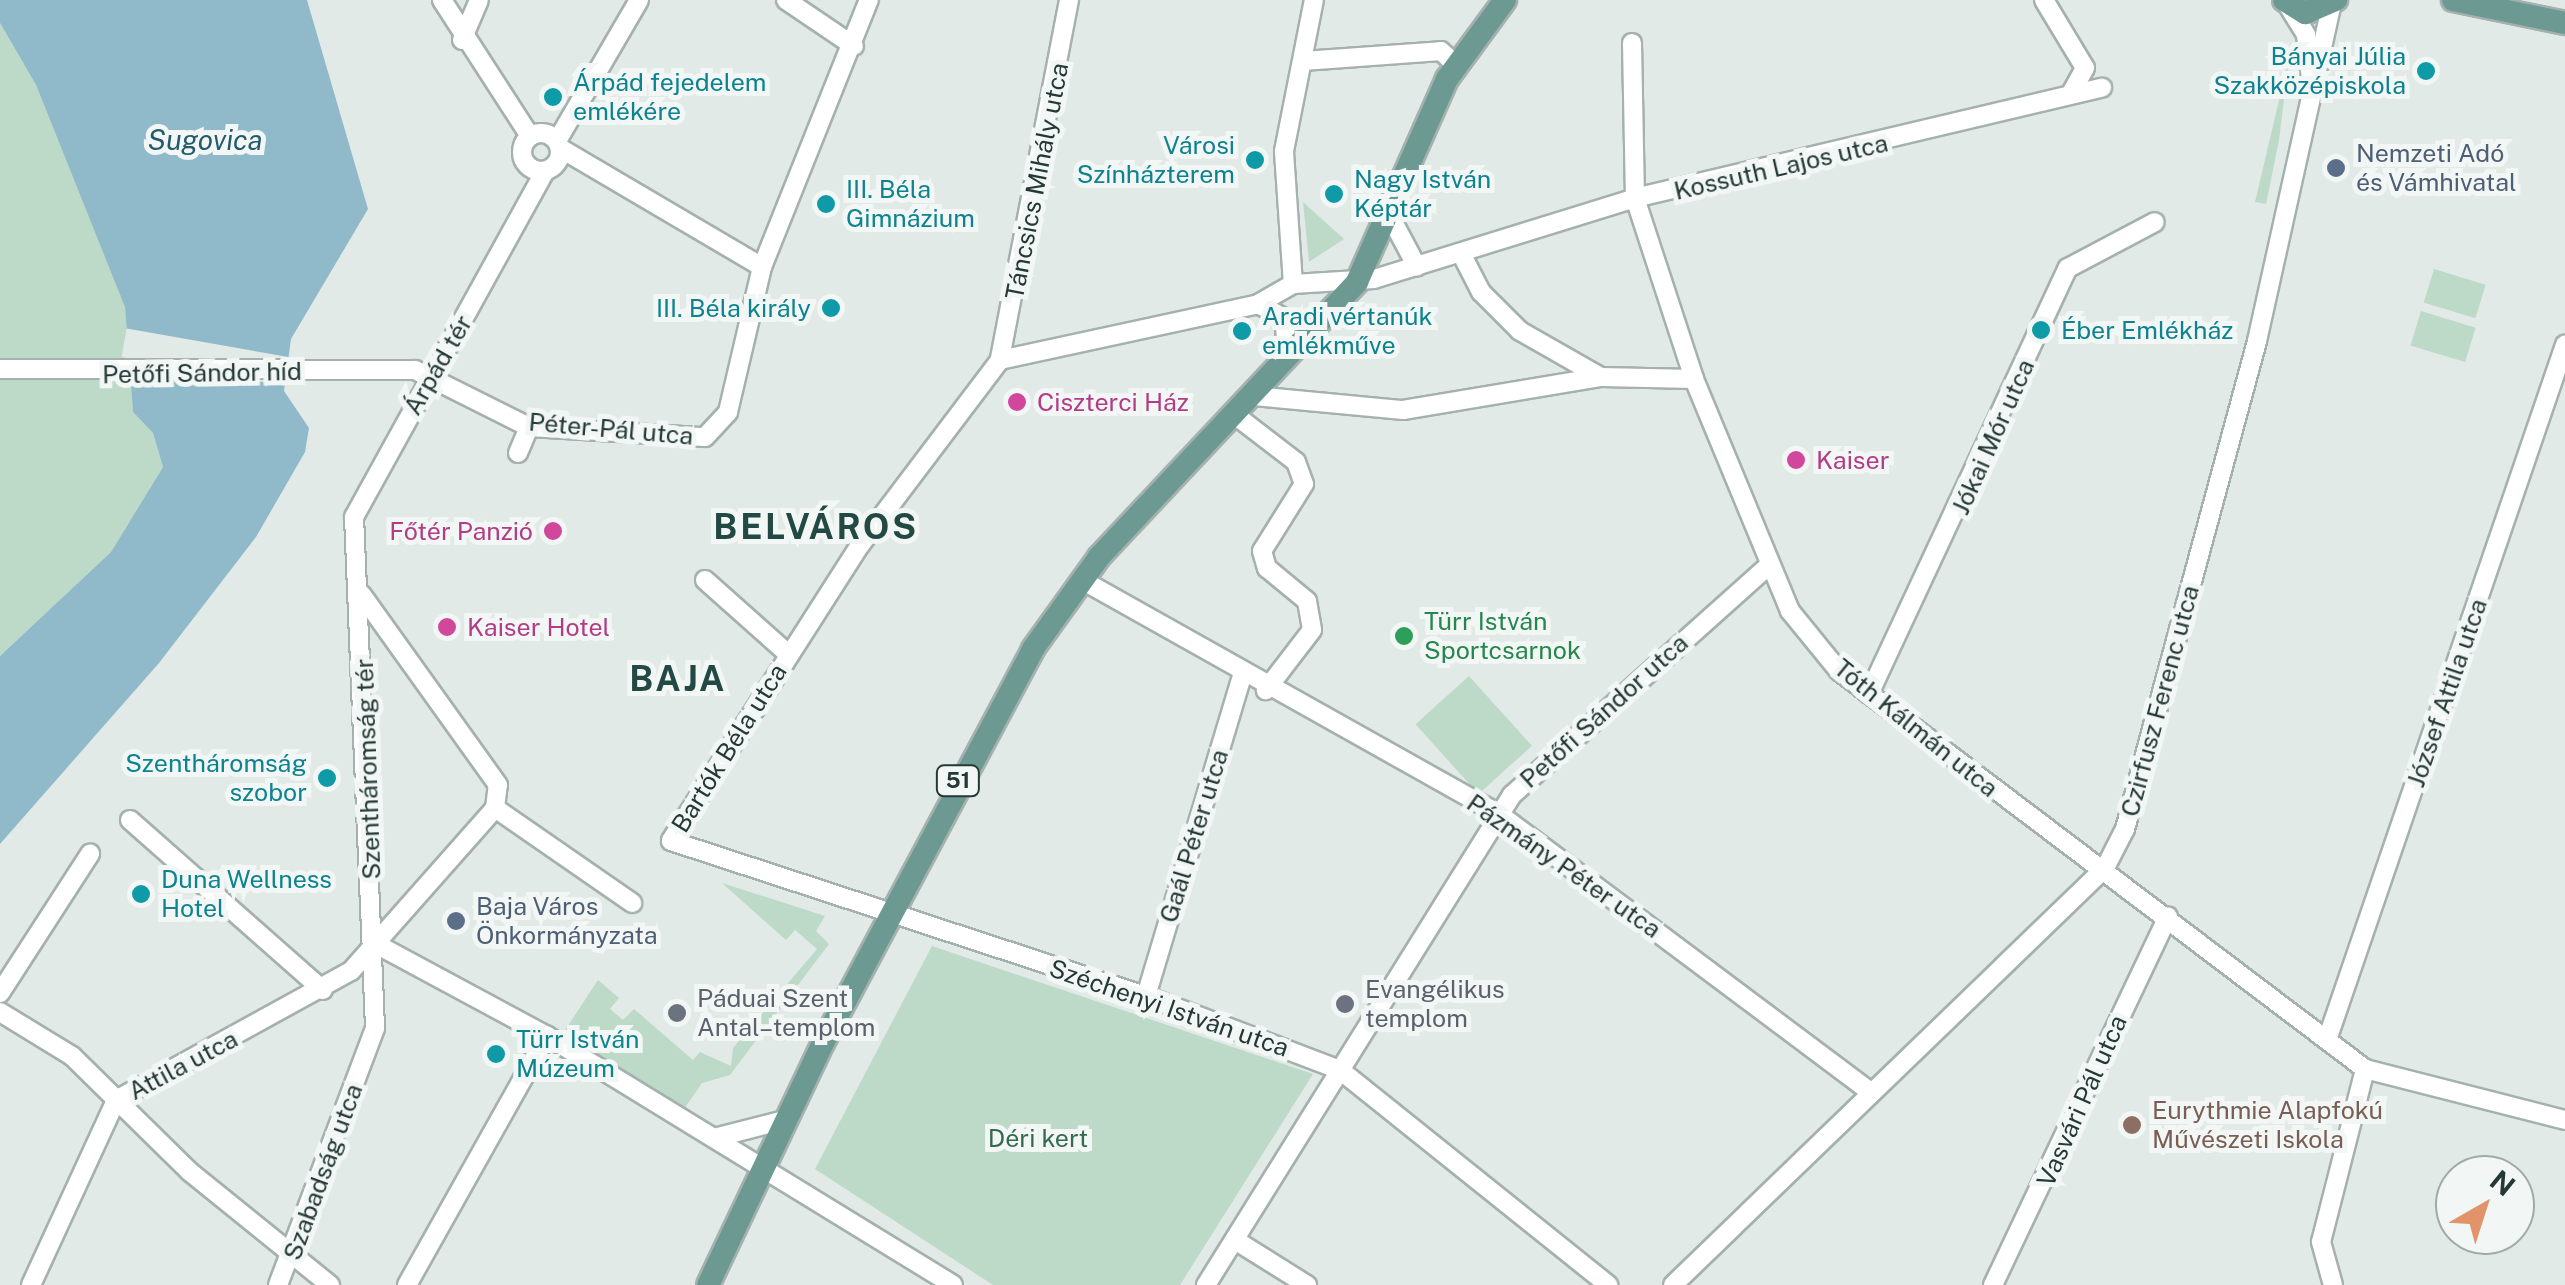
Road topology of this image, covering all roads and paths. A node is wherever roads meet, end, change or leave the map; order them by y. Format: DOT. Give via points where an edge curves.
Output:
graph roads {
  1 [pos="442,0"];
  2 [pos="479,0"];
  3 [pos="639,0"];
  4 [pos="786,0"];
  5 [pos="869,0"];
  6 [pos="1068,0"];
  7 [pos="1314,0"];
  8 [pos="1504,0"];
  9 [pos="2044,0"];
  10 [pos="2453,0"];
  11 [pos="2285,2"];
  12 [pos="2333,3"];
  13 [pos="2565,23"];
  14 [pos="462,40"];
  15 [pos="1632,43"];
  16 [pos="854,46"];
  17 [pos="1303,62"];
  18 [pos="1456,65"];
  19 [pos="2102,88"];
  20 [pos="2072,91"];
  21 [pos="2311,110"];
  22 [pos="559,144"];
  23 [pos="531,155"];
  24 [pos="1635,198"];
  25 [pos="1391,218"];
  26 [pos="2155,222"];
  27 [pos="1462,255"];
  28 [pos="1417,267"];
  29 [pos="762,268"];
  30 [pos="1357,282"];
  31 [pos="1294,284"];
  32 [pos="1258,304"];
  33 [pos="2565,345"];
  34 [pos="1288,358"];
  35 [pos="1000,360"];
  36 [pos="0,369"];
  37 [pos="433,375"];
  38 [pos="1601,377"];
  39 [pos="1694,379"];
  40 [pos="1254,396"];
  41 [pos="1235,415"];
  42 [pos="529,427"];
  43 [pos="518,453"];
  44 [pos="354,538"];
  45 [pos="1770,564"];
  46 [pos="705,580"];
  47 [pos="1082,580"];
  48 [pos="362,595"];
  49 [pos="788,654"];
  50 [pos="1242,677"];
  51 [pos="1266,690"];
  52 [pos="1869,694"];
  53 [pos="495,808"];
  54 [pos="1499,814"];
  55 [pos="130,820"];
  56 [pos="670,842"];
  57 [pos="90,854"];
  58 [pos="2105,868"];
  59 [pos="632,904"];
  60 [pos="888,916"];
  61 [pos="2168,916"];
  62 [pos="376,944"];
  63 [pos="323,990"];
  64 [pos="0,993"];
  65 [pos="1146,996"];
  66 [pos="0,1012"];
  67 [pos="547,1036"];
  68 [pos="2326,1040"];
  69 [pos="365,1058"];
  70 [pos="2365,1069"];
  71 [pos="1340,1070"];
  72 [pos="1871,1092"];
  73 [pos="116,1100"];
  74 [pos="784,1120"];
  75 [pos="2565,1120"];
  76 [pos="714,1138"];
  77 [pos="762,1166"];
  78 [pos="1235,1240"];
  79 [pos="295,1258"];
  80 [pos="32,1285"];
  81 [pos="278,1285"];
  82 [pos="330,1285"];
  83 [pos="407,1285"];
  84 [pos="708,1285"];
  85 [pos="954,1285"];
  86 [pos="1206,1285"];
  87 [pos="1307,1285"];
  88 [pos="1608,1285"];
  89 [pos="1673,1285"];
  90 [pos="1994,1285"];
  91 [pos="2333,1285"];
  1 -- 14 [label="street"];
  2 -- 14 [label="street"];
  3 -- 22 [label="street, Árpád tér"];
  4 -- 16 [label="street"];
  5 -- 16 [label="street"];
  6 -- 35 [label="street, Táncsics Mihály utca"];
  7 -- 17 [label="street"];
  8 -- 18 [label="main road, 51"];
  9 -- 20 [label="street" via="2085,68"];
  10 -- 13 [label="main road"];
  11 -- 12 [label="main road" via="2305,13"];
  11 -- 21 [label="street" via="2306,35"];
  12 -- 21 [label="street"];
  14 -- 23 [label="street" via="494,80"];
  15 -- 24 [label="street, Tóth Kálmán utca"];
  16 -- 29 [label="street"];
  17 -- 18 [label="street" via="1440,51"];
  17 -- 31 [label="street" via="1284,151"];
  18 -- 25 [label="main road, 51"];
  19 -- 20 [label="street, Kossuth Lajos utca"];
  20 -- 24 [label="street, Kossuth Lajos utca" via="1735,181"];
  21 -- 58 [label="street, Czirfusz Ferenc utca" via="2126,828"];
  22 -- 23 [label="street"];
  22 -- 23 [label="street, Árpád tér"];
  22 -- 29 [label="street"];
  23 -- 37 [label="street, Árpád tér" via="526,191"];
  24 -- 27 [label="street, Kossuth Lajos utca"];
  24 -- 39 [label="street, Tóth Kálmán utca"];
  25 -- 28 [label="street"];
  25 -- 30 [label="main road, 51"];
  26 -- 52 [label="street, Jókai Mór utca" via="2068,268"];
  27 -- 28 [label="street, Kossuth Lajos utca"];
  27 -- 38 [label="street" via="1480,292 1520,331"];
  28 -- 30 [label="street, Kossuth Lajos utca"];
  29 -- 42 [label="street, Péter-Pál utca" via="728,412 706,437"];
  30 -- 31 [label="street, Kossuth Lajos utca"];
  30 -- 34 [label="main road, 51"];
  31 -- 32 [label="street"];
  32 -- 34 [label="street" via="1284,318"];
  32 -- 35 [label="street"];
  33 -- 68 [label="street, József Attila utca"];
  34 -- 40 [label="main road, 51"];
  35 -- 49 [label="street, Bartók Béla utca"];
  36 -- 37 [label="street, Petőfi Sándor híd" via="62,375"];
  37 -- 42 [label="street, Péter-Pál utca"];
  37 -- 44 [label="street, Árpád tér" via="366,490"];
  38 -- 39 [label="street"];
  38 -- 40 [label="street" via="1403,410"];
  39 -- 45 [label="street, Tóth Kálmán utca"];
  40 -- 41 [label="main road, 51"];
  41 -- 47 [label="main road, 51"];
  41 -- 51 [label="street" via="1296,462 1304,484 1262,551 1268,568 1307,601 1312,630"];
  42 -- 43 [label="street"];
  44 -- 48 [label="street, Szentháromság tér"];
  45 -- 52 [label="street, Tóth Kálmán utca" via="1790,611"];
  45 -- 54 [label="street, Petőfi Sándor utca" via="1534,769"];
  46 -- 49 [label="street"];
  47 -- 50 [label="street, Pázmány Péter utca"];
  47 -- 60 [label="main road, 51" via="973,752"];
  48 -- 53 [label="street, Szentháromság tér" via="498,784"];
  48 -- 62 [label="street, Szentháromság tér"];
  49 -- 56 [label="street, Bartók Béla utca"];
  50 -- 51 [label="street, Pázmány Péter utca"];
  50 -- 65 [label="street, Gaál Péter utca"];
  51 -- 54 [label="street, Pázmány Péter utca"];
  52 -- 58 [label="street, Tóth Kálmán utca"];
  53 -- 59 [label="street"];
  53 -- 62 [label="street, Szentháromság tér"];
  54 -- 71 [label="street, Petőfi Sándor utca"];
  54 -- 72 [label="street, Pázmány Péter utca"];
  55 -- 63 [label="street"];
  56 -- 60 [label="street, Széchenyi István utca"];
  57 -- 64 [label="street"];
  58 -- 61 [label="street, Tóth Kálmán utca"];
  58 -- 72 [label="street, Czirfusz Ferenc utca"];
  60 -- 65 [label="street, Széchenyi István utca"];
  60 -- 74 [label="main road, 51"];
  61 -- 68 [label="street, Tóth Kálmán utca"];
  61 -- 90 [label="street, Vasvári Pál utca"];
  62 -- 63 [label="street, Szentháromság tér"];
  62 -- 67 [label="street"];
  62 -- 69 [label="street, Szentháromság tér" via="375,1028"];
  63 -- 73 [label="street, Attila utca"];
  65 -- 71 [label="street, Széchenyi István utca"];
  66 -- 73 [label="street" via="72,1056"];
  67 -- 76 [label="street"];
  67 -- 83 [label="street"];
  68 -- 70 [label="street, Tóth Kálmán utca"];
  69 -- 79 [label="street, Szabadság utca"];
  70 -- 75 [label="street, Tóth Kálmán utca"];
  70 -- 91 [label="street" via="2320,1242"];
  71 -- 78 [label="street, Petőfi Sándor utca"];
  71 -- 88 [label="street, Széchenyi István utca"];
  72 -- 89 [label="street, Czirfusz Ferenc utca"];
  73 -- 79 [label="street"];
  73 -- 80 [label="street, Attila utca"];
  74 -- 76 [label="street"];
  74 -- 77 [label="main road, 51"];
  76 -- 77 [label="street"];
  77 -- 84 [label="main road, 51"];
  77 -- 85 [label="street"];
  78 -- 86 [label="street, Petőfi Sándor utca"];
  78 -- 87 [label="street"];
  79 -- 81 [label="street, Szabadság utca"];
  79 -- 82 [label="street"];
}
